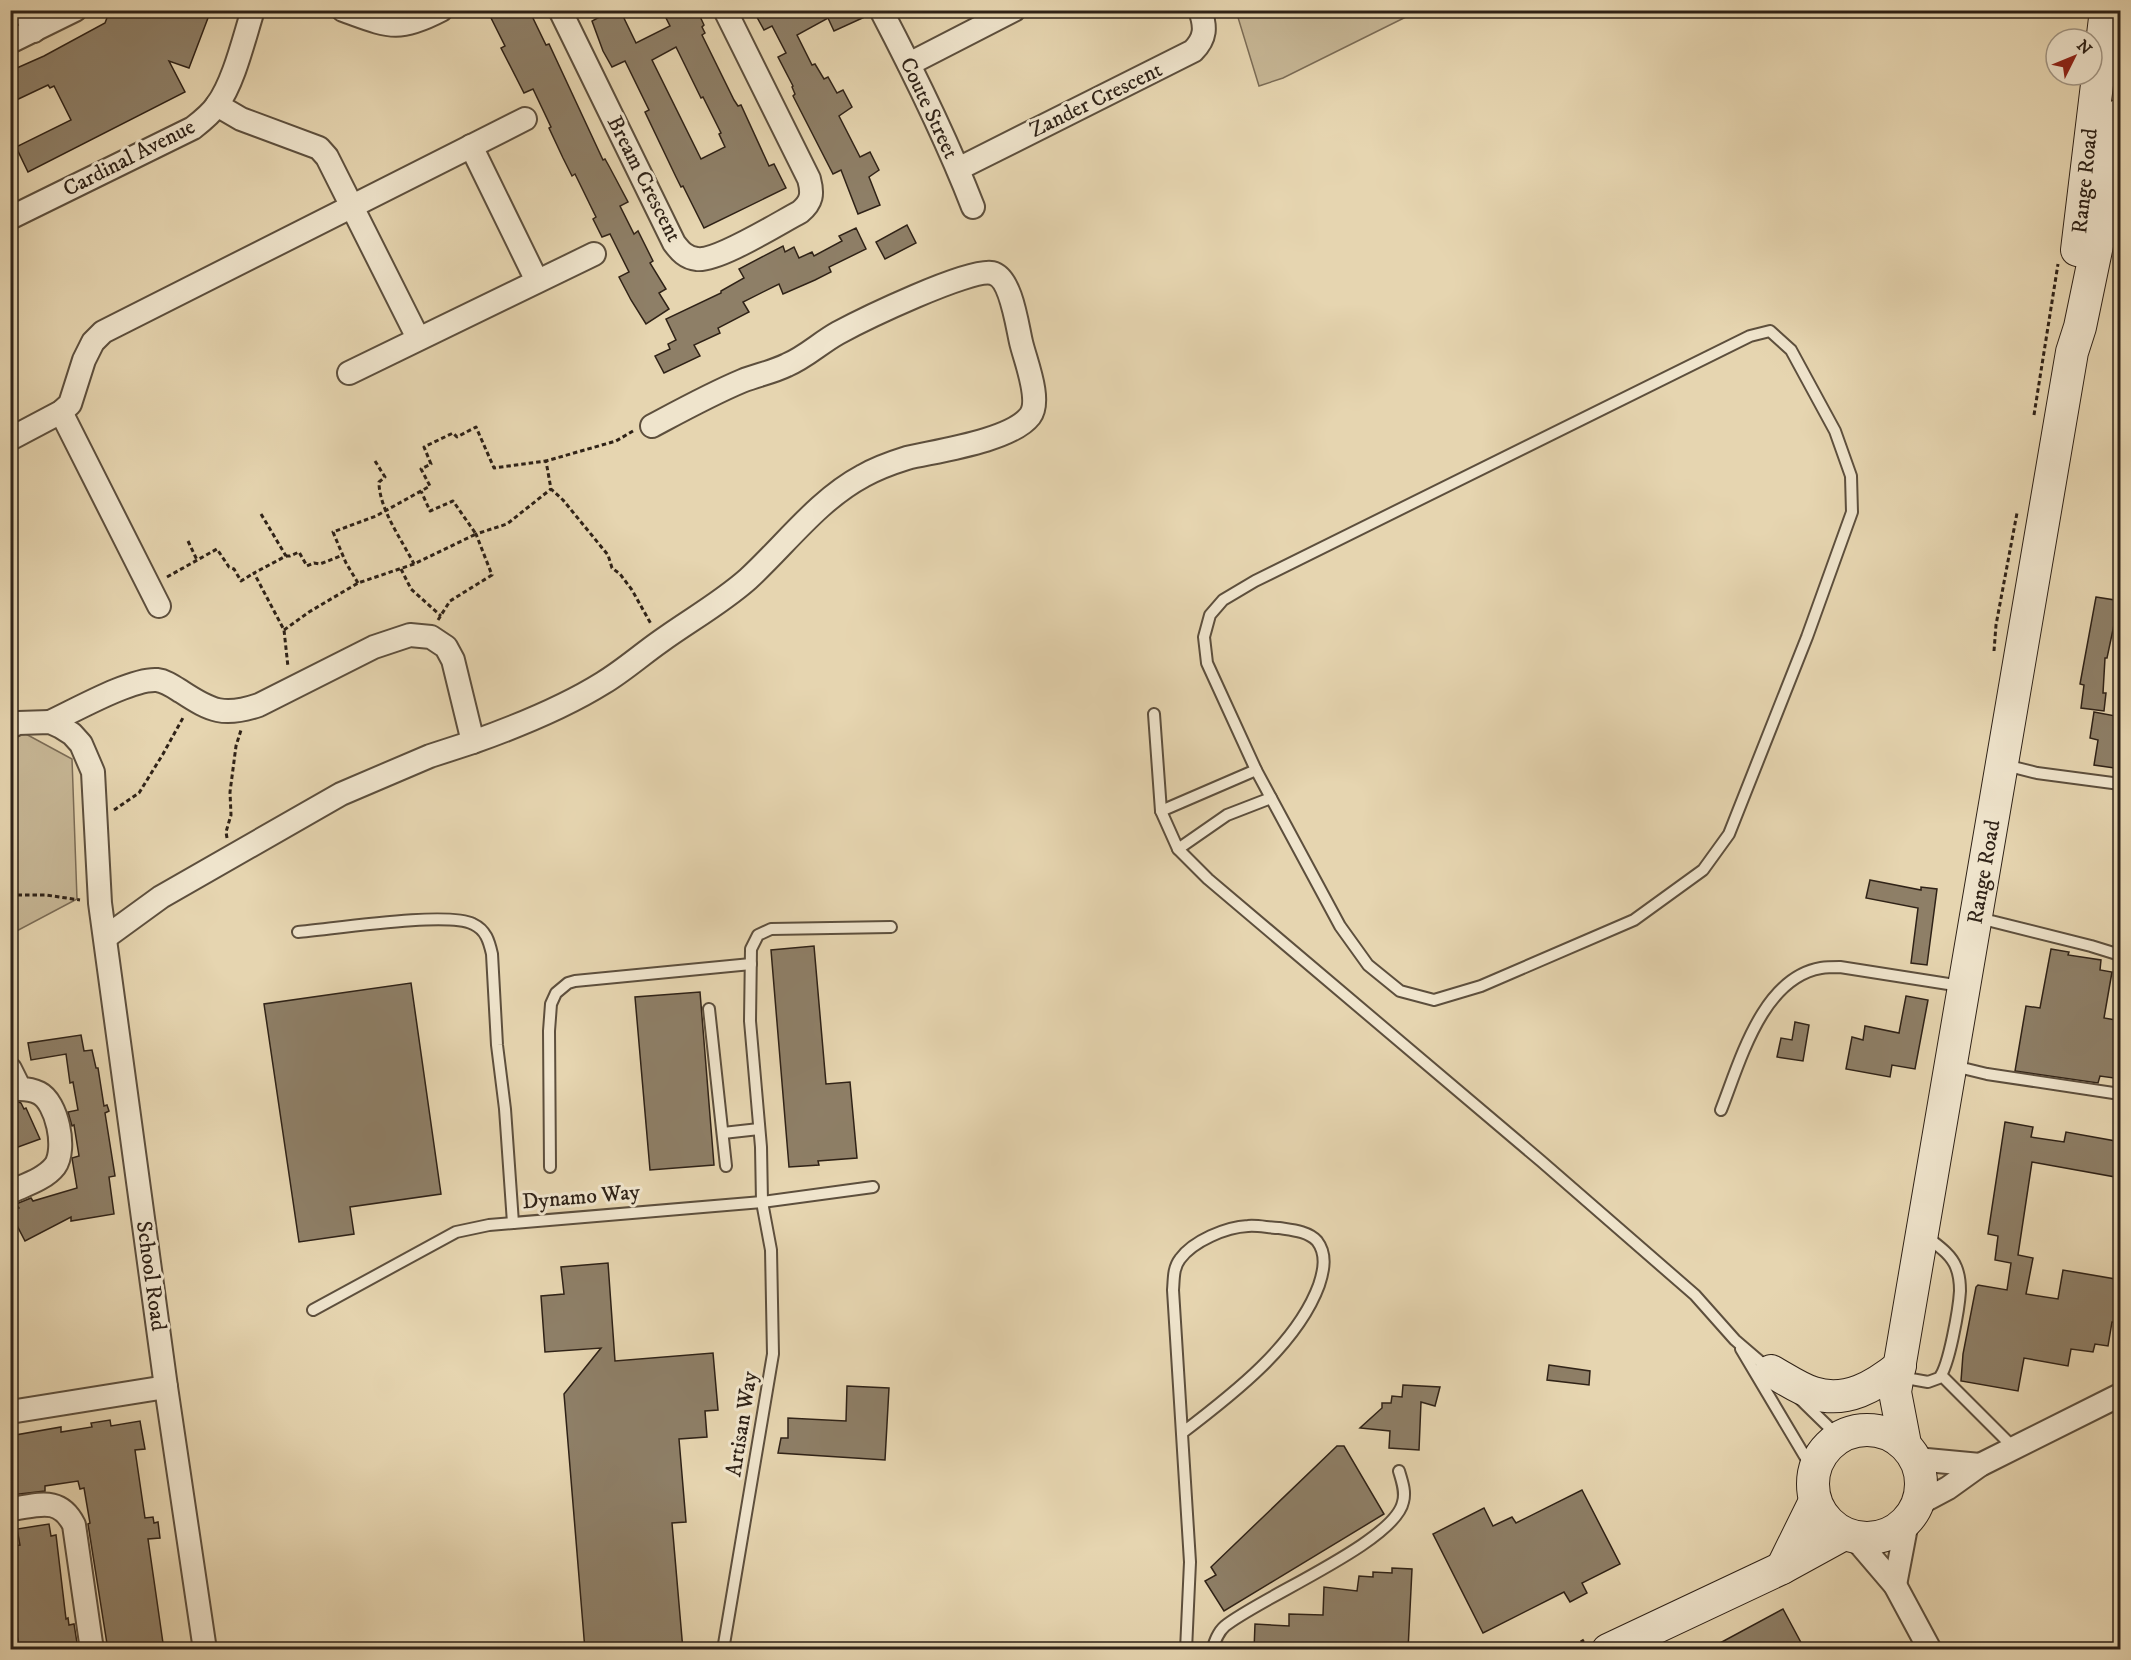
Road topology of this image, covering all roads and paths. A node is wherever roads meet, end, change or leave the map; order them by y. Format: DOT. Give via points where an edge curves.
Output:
graph roads {
  1 [pos="75,10"];
  2 [pos="253,10"];
  3 [pos="343,10"];
  4 [pos="441,10"];
  5 [pos="560,10"];
  6 [pos="725,10"];
  7 [pos="881,10"];
  8 [pos="1014,10"];
  9 [pos="1200,10"];
  10 [pos="2106,10"];
  11 [pos="29,21"];
  12 [pos="10,42"];
  13 [pos="909,64"];
  14 [pos="217,105"];
  15 [pos="2121,115"];
  16 [pos="525,119"];
  17 [pos="471,146"];
  18 [pos="2118,156"];
  19 [pos="958,168"];
  20 [pos="352,207"];
  21 [pos="974,207"];
  22 [pos="10,218"];
  23 [pos="2121,219"];
  24 [pos="594,254"];
  25 [pos="2094,255"];
  26 [pos="537,281"];
  27 [pos="418,338"];
  28 [pos="2072,352"];
  29 [pos="349,373"];
  30 [pos="62,412"];
  31 [pos="652,426"];
  32 [pos="10,439"];
  33 [pos="375,461"];
  34 [pos="546,461"];
  35 [pos="551,489"];
  36 [pos="421,491"];
  37 [pos="387,511"];
  38 [pos="261,514"];
  39 [pos="476,534"];
  40 [pos="188,541"];
  41 [pos="343,555"];
  42 [pos="286,556"];
  43 [pos="197,560"];
  44 [pos="414,564"];
  45 [pos="401,568"];
  46 [pos="254,573"];
  47 [pos="162,580"];
  48 [pos="358,583"];
  49 [pos="159,606"];
  50 [pos="441,616"];
  51 [pos="284,630"];
  52 [pos="431,637"];
  53 [pos="661,641"];
  54 [pos="291,688"];
  55 [pos="192,698"];
  56 [pos="245,710"];
  57 [pos="1154,714"];
  58 [pos="13,719"];
  59 [pos="50,722"];
  60 [pos="473,742"];
  61 [pos="2002,765"];
  62 [pos="1256,770"];
  63 [pos="2121,784"];
  64 [pos="1271,798"];
  65 [pos="1161,810"];
  66 [pos="96,813"];
  67 [pos="1178,849"];
  68 [pos="234,855"];
  69 [pos="10,895"];
  70 [pos="100,903"];
  71 [pos="1976,917"];
  72 [pos="891,927"];
  73 [pos="298,932"];
  74 [pos="106,936"];
  75 [pos="2121,955"];
  76 [pos="751,964"];
  77 [pos="1964,987"];
  78 [pos="709,1010"];
  79 [pos="1951,1066"];
  80 [pos="14,1084"];
  81 [pos="2121,1094"];
  82 [pos="1721,1110"];
  83 [pos="759,1129"];
  84 [pos="723,1133"];
  85 [pos="726,1166"];
  86 [pos="550,1167"];
  87 [pos="873,1187"];
  88 [pos="10,1192"];
  89 [pos="762,1202"];
  90 [pos="513,1223"];
  91 [pos="1922,1232"];
  92 [pos="313,1310"];
  93 [pos="1735,1340"];
  94 [pos="1771,1371"];
  95 [pos="1942,1376"];
  96 [pos="1898,1378"];
  97 [pos="166,1387"];
  98 [pos="2121,1395"];
  99 [pos="10,1412"];
  100 [pos="1182,1432"];
  101 [pos="1852,1433"];
  102 [pos="2014,1448"];
  103 [pos="1910,1452"];
  104 [pos="1980,1465"];
  105 [pos="1814,1470"];
  106 [pos="1400,1471"];
  107 [pos="1815,1501"];
  108 [pos="10,1509"];
  109 [pos="1912,1513"];
  110 [pos="1849,1535"];
  111 [pos="1782,1568"];
  112 [pos="1895,1585"];
  113 [pos="92,1650"];
  114 [pos="205,1650"];
  115 [pos="723,1650"];
  116 [pos="1186,1650"];
  117 [pos="1212,1650"];
  118 [pos="1608,1650"];
  119 [pos="1930,1650"];
  1 -- 11 [label="street"];
  2 -- 14 [label="street, Cardinal Avenue" via="227,89"];
  3 -- 4 [label="street" via="394,26 408,25"];
  5 -- 6 [label="street, Bream Crescent" via="674,243 682,253 699,260 725,252 800,212 812,194 809,179"];
  7 -- 13 [label="street, Coute Street"];
  8 -- 13 [label="street"];
  9 -- 19 [label="street, Zander Crescent" via="1205,34 1193,51"];
  10 -- 28 [label="main road, Range Road" via="2069,325"];
  11 -- 12 [label="street"];
  13 -- 19 [label="street, Coute Street"];
  14 -- 20 [label="street" via="241,119 319,148 327,156"];
  14 -- 22 [label="street, Cardinal Avenue" via="193,128"];
  15 -- 18 [label="main road, Range Road"];
  16 -- 17 [label="street"];
  17 -- 20 [label="street"];
  17 -- 26 [label="street"];
  18 -- 25 [label="main road, Range Road"];
  19 -- 21 [label="street, Coute Street"];
  20 -- 27 [label="street"];
  20 -- 30 [label="street" via="103,332 93,342 70,404"];
  23 -- 25 [label="street"];
  24 -- 26 [label="street"];
  25 -- 28 [label="main road, Range Road"];
  26 -- 27 [label="street"];
  27 -- 29 [label="street"];
  28 -- 61 [label="main road, Range Road"];
  30 -- 32 [label="street"];
  30 -- 49 [label="street"];
  31 -- 34 [label="path"];
  31 -- 53 [label="street" via="703,398 789,364 836,334 906,301 982,273 999,276 1008,290 1034,397 1032,412 1013,428 970,445 884,465 860,477 833,497 726,597"];
  33 -- 37 [label="path" via="385,477 378,482"];
  34 -- 35 [label="path"];
  34 -- 36 [label="path" via="494,468 476,427 424,447 431,464 421,469 430,486"];
  35 -- 39 [label="path" via="507,524"];
  35 -- 53 [label="path" via="608,555 612,568 632,590"];
  36 -- 37 [label="path"];
  36 -- 39 [label="path" via="430,511 453,501"];
  37 -- 41 [label="path" via="333,532"];
  37 -- 44 [label="path"];
  38 -- 42 [label="path"];
  39 -- 44 [label="path"];
  39 -- 50 [label="path" via="492,575 450,601"];
  40 -- 43 [label="path"];
  41 -- 42 [label="path" via="307,566 299,552"];
  41 -- 48 [label="path"];
  42 -- 46 [label="path"];
  43 -- 46 [label="path" via="217,549 241,581"];
  43 -- 47 [label="path"];
  44 -- 45 [label="path"];
  45 -- 48 [label="path"];
  45 -- 50 [label="path" via="411,589"];
  46 -- 51 [label="path"];
  48 -- 51 [label="path"];
  50 -- 52 [label="path"];
  51 -- 54 [label="path"];
  52 -- 54 [label="street" via="410,636 374,646"];
  52 -- 60 [label="street" via="446,647 453,660"];
  53 -- 60 [label="street" via="604,683 561,706"];
  54 -- 56 [label="street"];
  55 -- 56 [label="street" via="220,712"];
  55 -- 59 [label="street" via="165,682 146,681"];
  55 -- 66 [label="path" via="139,793 115,810"];
  56 -- 68 [label="path" via="236,746 231,815 226,832"];
  57 -- 65 [label="lane"];
  58 -- 59 [label="street"];
  59 -- 66 [label="street, School Road" via="72,734 88,757"];
  60 -- 68 [label="street" via="341,794"];
  61 -- 63 [label="lane"];
  61 -- 71 [label="main road, Range Road"];
  62 -- 64 [label="lane"];
  62 -- 64 [label="lane" via="1207,663 1204,637 1210,615 1223,600 1750,336 1770,331 1791,350 1835,431 1851,476 1852,512 1742,803 1729,834 1703,870 1634,920 1481,986 1434,1000 1400,991 1368,965 1340,926"];
  62 -- 65 [label="lane"];
  64 -- 67 [label="lane" via="1227,815"];
  65 -- 67 [label="lane"];
  66 -- 70 [label="street, School Road"];
  67 -- 93 [label="lane" via="1208,879 1695,1295"];
  68 -- 74 [label="street" via="161,897"];
  69 -- 70 [label="path" via="46,895"];
  70 -- 74 [label="street, School Road"];
  71 -- 75 [label="lane"];
  71 -- 77 [label="main road, Range Road"];
  72 -- 76 [label="lane, Artisan Way" via="771,929 758,935 753,943"];
  73 -- 90 [label="lane" via="427,919 474,924 489,940"];
  74 -- 97 [label="street, School Road"];
  76 -- 83 [label="lane, Artisan Way" via="750,1021"];
  76 -- 86 [label="lane" via="575,981 556,993 550,1004 549,1031"];
  77 -- 79 [label="main road, Range Road"];
  77 -- 82 [label="lane" via="1840,967 1802,974 1782,988 1758,1017"];
  78 -- 84 [label="lane"];
  79 -- 81 [label="lane"];
  79 -- 91 [label="main road, Range Road"];
  80 -- 88 [label="street" via="39,1093 53,1108 60,1152 48,1173"];
  83 -- 84 [label="lane"];
  83 -- 89 [label="lane, Artisan Way"];
  84 -- 85 [label="lane"];
  87 -- 89 [label="lane, Dynamo Way"];
  89 -- 90 [label="lane, Dynamo Way"];
  89 -- 115 [label="lane, Artisan Way" via="771,1250 773,1354"];
  90 -- 92 [label="lane, Dynamo Way" via="456,1232"];
  91 -- 95 [label="lane" via="1951,1258 1959,1276 1958,1300"];
  91 -- 96 [label="main road, Range Road"];
  93 -- 94 [label="lane"];
  93 -- 105 [label="lane"];
  94 -- 96 [label="main road" via="1813,1393 1836,1396"];
  94 -- 101 [label="lane"];
  95 -- 96 [label="lane" via="1928,1382"];
  95 -- 102 [label="lane"];
  96 -- 101 [label="main road, Range Road"];
  96 -- 103 [label="main road, Range Road"];
  97 -- 99 [label="street"];
  97 -- 114 [label="street, School Road"];
  98 -- 102 [label="street"];
  100 -- 100 [label="lane" via="1175,1267 1189,1250 1225,1230 1248,1226 1296,1230 1312,1237 1318,1242 1324,1260 1312,1303 1258,1370"];
  100 -- 116 [label="lane" via="1191,1562"];
  101 -- 103 [label="main road" via="1880,1431 1893,1436"];
  101 -- 105 [label="main road" via="1828,1446"];
  102 -- 104 [label="street"];
  103 -- 104 [label="street"];
  103 -- 109 [label="main road" via="1921,1483"];
  104 -- 109 [label="street"];
  105 -- 107 [label="main road"];
  106 -- 117 [label="lane" via="1403,1502 1394,1520 1320,1571 1223,1627"];
  107 -- 110 [label="main road" via="1829,1523"];
  107 -- 111 [label="main road"];
  108 -- 113 [label="street" via="51,1504 63,1509 74,1525"];
  109 -- 110 [label="main road" via="1895,1530 1882,1536"];
  109 -- 112 [label="street"];
  110 -- 111 [label="main road"];
  110 -- 112 [label="street"];
  111 -- 118 [label="main road"];
  112 -- 119 [label="street"];
}
